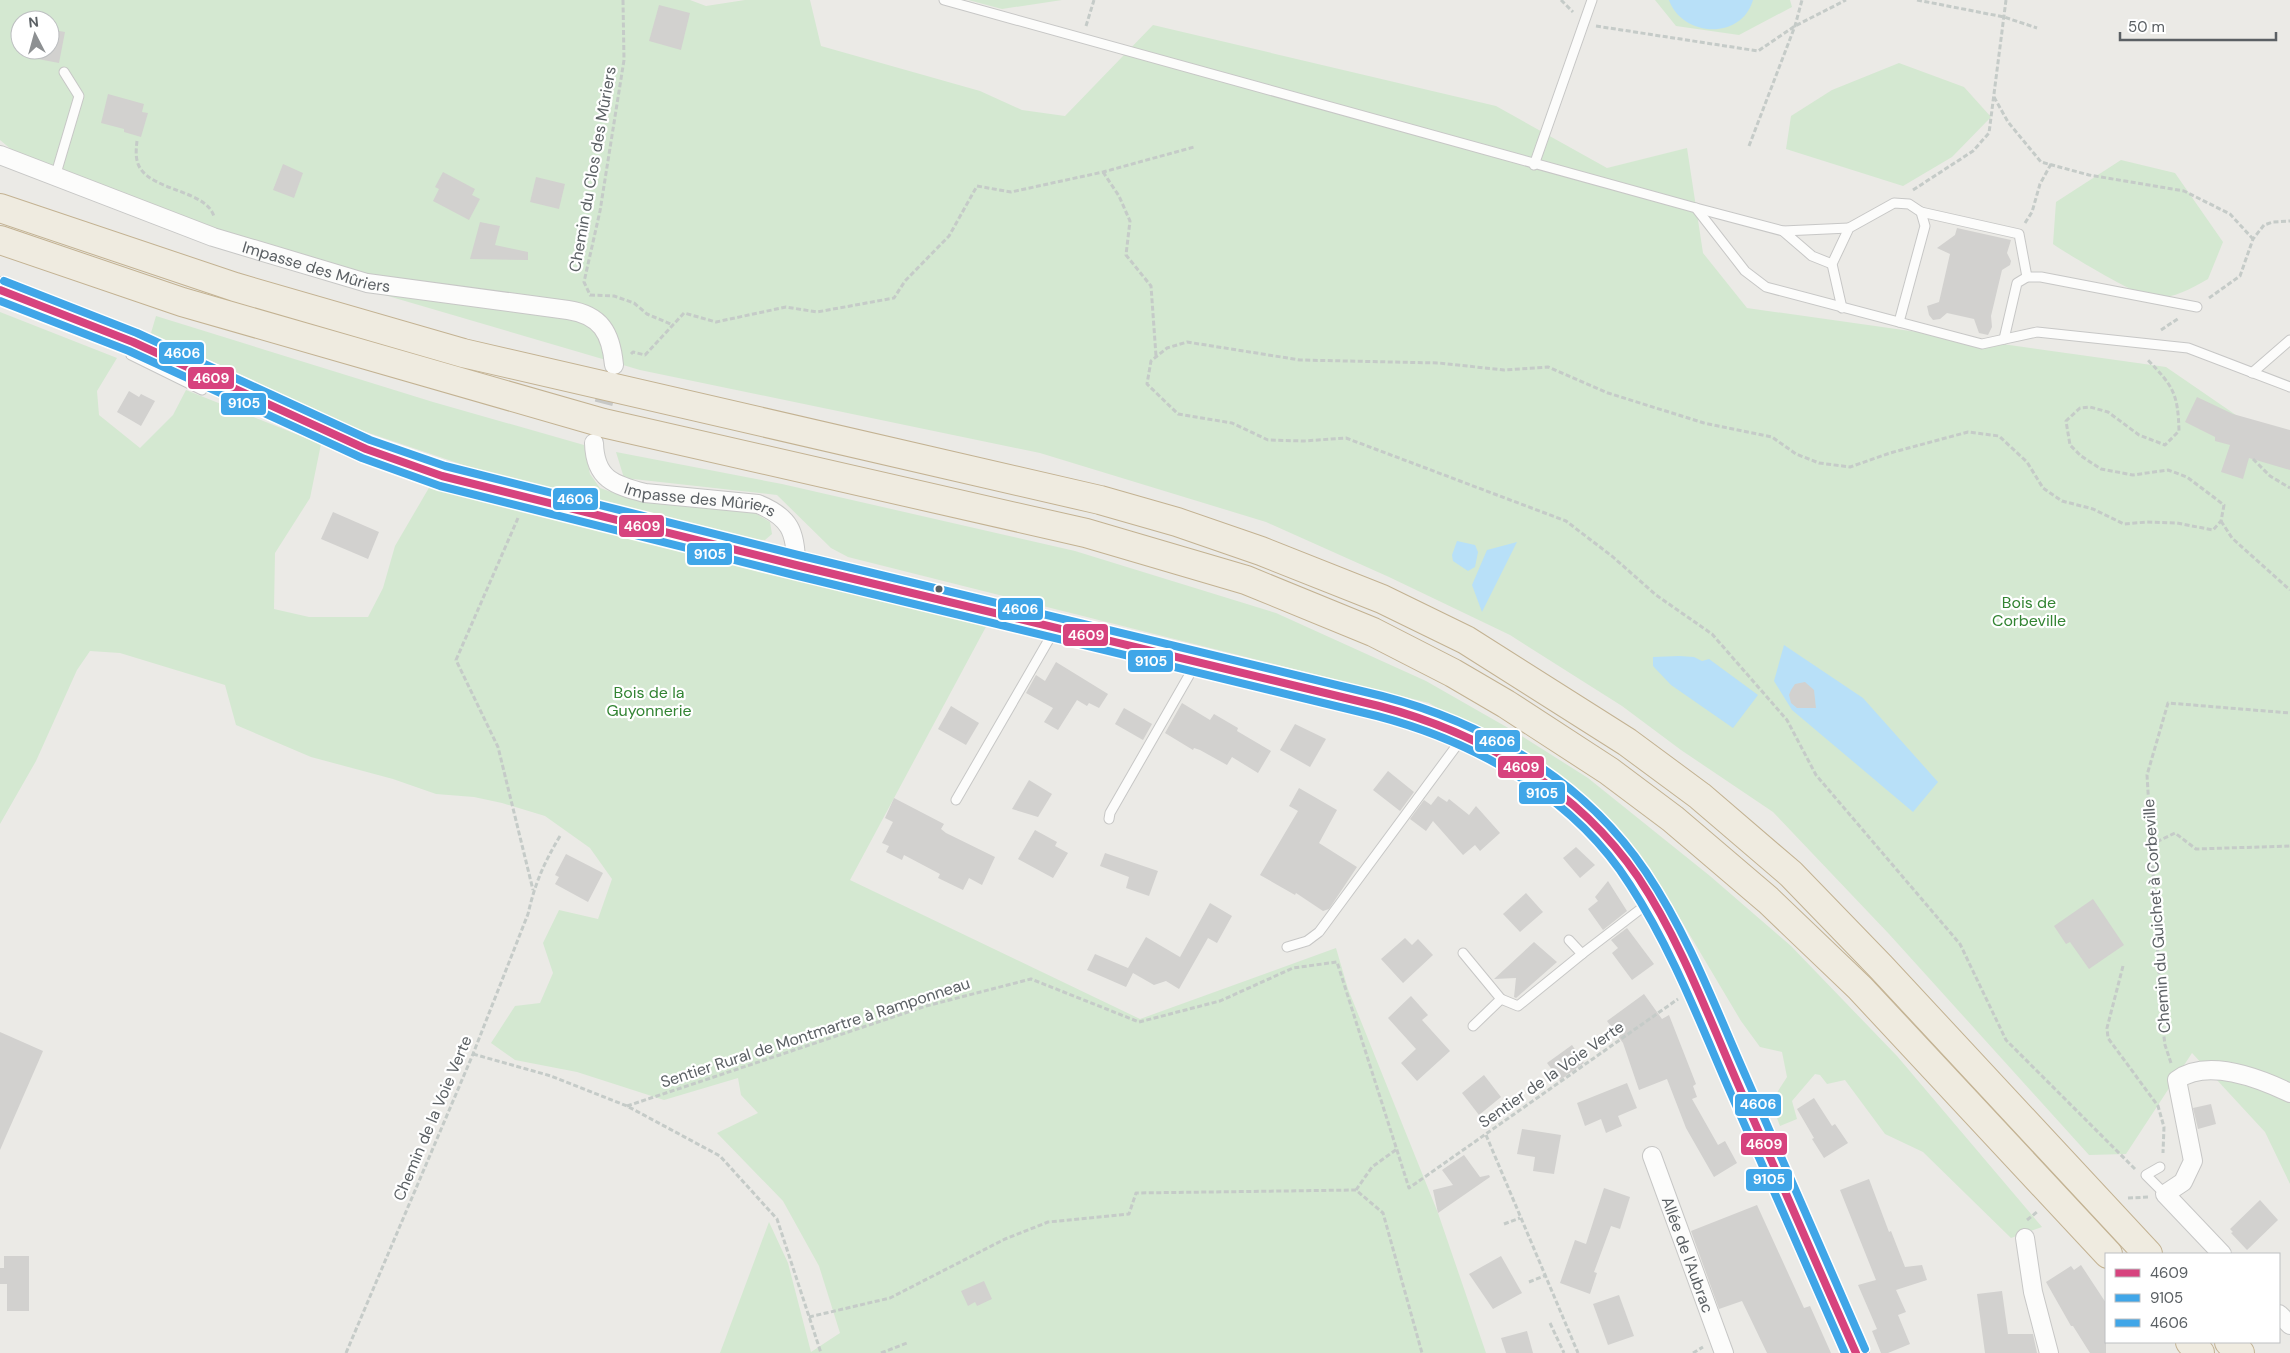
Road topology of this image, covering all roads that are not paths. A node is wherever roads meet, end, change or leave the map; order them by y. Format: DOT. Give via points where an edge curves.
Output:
graph roads {
  1 [pos="944,0"];
  2 [pos="1592,0"];
  3 [pos="64,72"];
  4 [pos="0,155"];
  5 [pos="1534,165"];
  6 [pos="55,177"];
  7 [pos="0,208"];
  8 [pos="1696,208"];
  9 [pos="1920,212"];
  10 [pos="1849,228"];
  11 [pos="1783,231"];
  12 [pos="0,240"];
  13 [pos="1832,264"];
  14 [pos="2027,277"];
  15 [pos="0,290"];
  16 [pos="2197,307"];
  17 [pos="1842,308"];
  18 [pos="1899,322"];
  19 [pos="2004,339"];
  20 [pos="2290,340"];
  21 [pos="133,342"];
  22 [pos="614,365"];
  23 [pos="2252,373"];
  24 [pos="2290,387"];
  25 [pos="202,390"];
  26 [pos="594,443"];
  27 [pos="796,565"];
  28 [pos="1056,627"];
  29 [pos="1197,662"];
  30 [pos="1465,735"];
  31 [pos="956,800"];
  32 [pos="1109,819"];
  33 [pos="1651,901"];
  34 [pos="1569,940"];
  35 [pos="1287,946"];
  36 [pos="1463,953"];
  37 [pos="1582,954"];
  38 [pos="1502,999"];
  39 [pos="1473,1026"];
  40 [pos="2290,1093"];
  41 [pos="1652,1156"];
  42 [pos="2160,1167"];
  43 [pos="2165,1194"];
  44 [pos="2025,1238"];
  45 [pos="2107,1253"];
  46 [pos="2147,1253"];
  47 [pos="2221,1253"];
  48 [pos="2280,1315"];
  49 [pos="2290,1325"];
  50 [pos="2191,1343"];
  51 [pos="2230,1343"];
  52 [pos="1724,1353"];
  53 [pos="1856,1353"];
  54 [pos="2049,1353"];
  55 [pos="2200,1353"];
  56 [pos="2240,1353"];
  1 -- 5 [label="lane"];
  2 -- 5 [label="lane"];
  3 -- 6 [label="lane" via="79,96"];
  4 -- 6 [label="street, Impasse des Mûriers"];
  5 -- 8 [label="lane"];
  6 -- 22 [label="street, Impasse des Mûriers" via="213,237 367,284 590,315 605,332 612,348"];
  7 -- 46 [label="highway" via="235,287 463,353 1100,500 1261,551 1382,599 1466,640 1628,742 1700,796 1768,854 1874,960"];
  8 -- 11 [label="lane"];
  8 -- 17 [label="lane" via="1745,271 1766,287"];
  9 -- 10 [label="lane" via="1909,204 1894,203"];
  9 -- 14 [label="lane" via="2019,234"];
  9 -- 18 [label="lane" via="1924,226"];
  10 -- 11 [label="lane"];
  10 -- 13 [label="lane"];
  11 -- 13 [label="lane" via="1812,256"];
  12 -- 45 [label="highway" via="182,302 603,423 1086,533 1246,580 1373,632 1506,704 1609,771 1673,818 1768,900 1860,988"];
  13 -- 17 [label="lane"];
  14 -- 16 [label="lane"];
  14 -- 19 [label="lane" via="2017,284"];
  15 -- 21 [label="main road"];
  17 -- 18 [label="lane"];
  18 -- 19 [label="lane" via="1982,344"];
  19 -- 23 [label="lane" via="2037,332 2188,348"];
  20 -- 23 [label="lane"];
  21 -- 25 [label="lane" via="131,355"];
  21 -- 27 [label="main road" via="366,449 442,476"];
  23 -- 24 [label="lane"];
  26 -- 27 [label="street, Impasse des Mûriers" via="596,464 605,478 628,489 758,504 770,509 790,529 796,541"];
  27 -- 28 [label="main road"];
  28 -- 29 [label="main road"];
  28 -- 31 [label="lane"];
  29 -- 30 [label="main road" via="1398,711"];
  29 -- 32 [label="lane"];
  30 -- 33 [label="main road" via="1504,756 1559,795 1613,847"];
  30 -- 35 [label="lane" via="1318,932 1307,941"];
  33 -- 37 [label="lane"];
  33 -- 53 [label="main road" via="1695,987"];
  34 -- 37 [label="lane"];
  36 -- 38 [label="lane"];
  37 -- 38 [label="lane" via="1518,1006"];
  38 -- 39 [label="lane"];
  40 -- 43 [label="street" via="2228,1070 2186,1073 2177,1080 2193,1161 2183,1182"];
  41 -- 52 [label="street, Allée de l'Aubrac"];
  42 -- 43 [label="lane" via="2146,1175"];
  43 -- 47 [label="street"];
  44 -- 54 [label="street" via="2032,1292"];
  48 -- 49 [label="street"];
  50 -- 55 [label="highway"];
  51 -- 56 [label="highway"];
}
